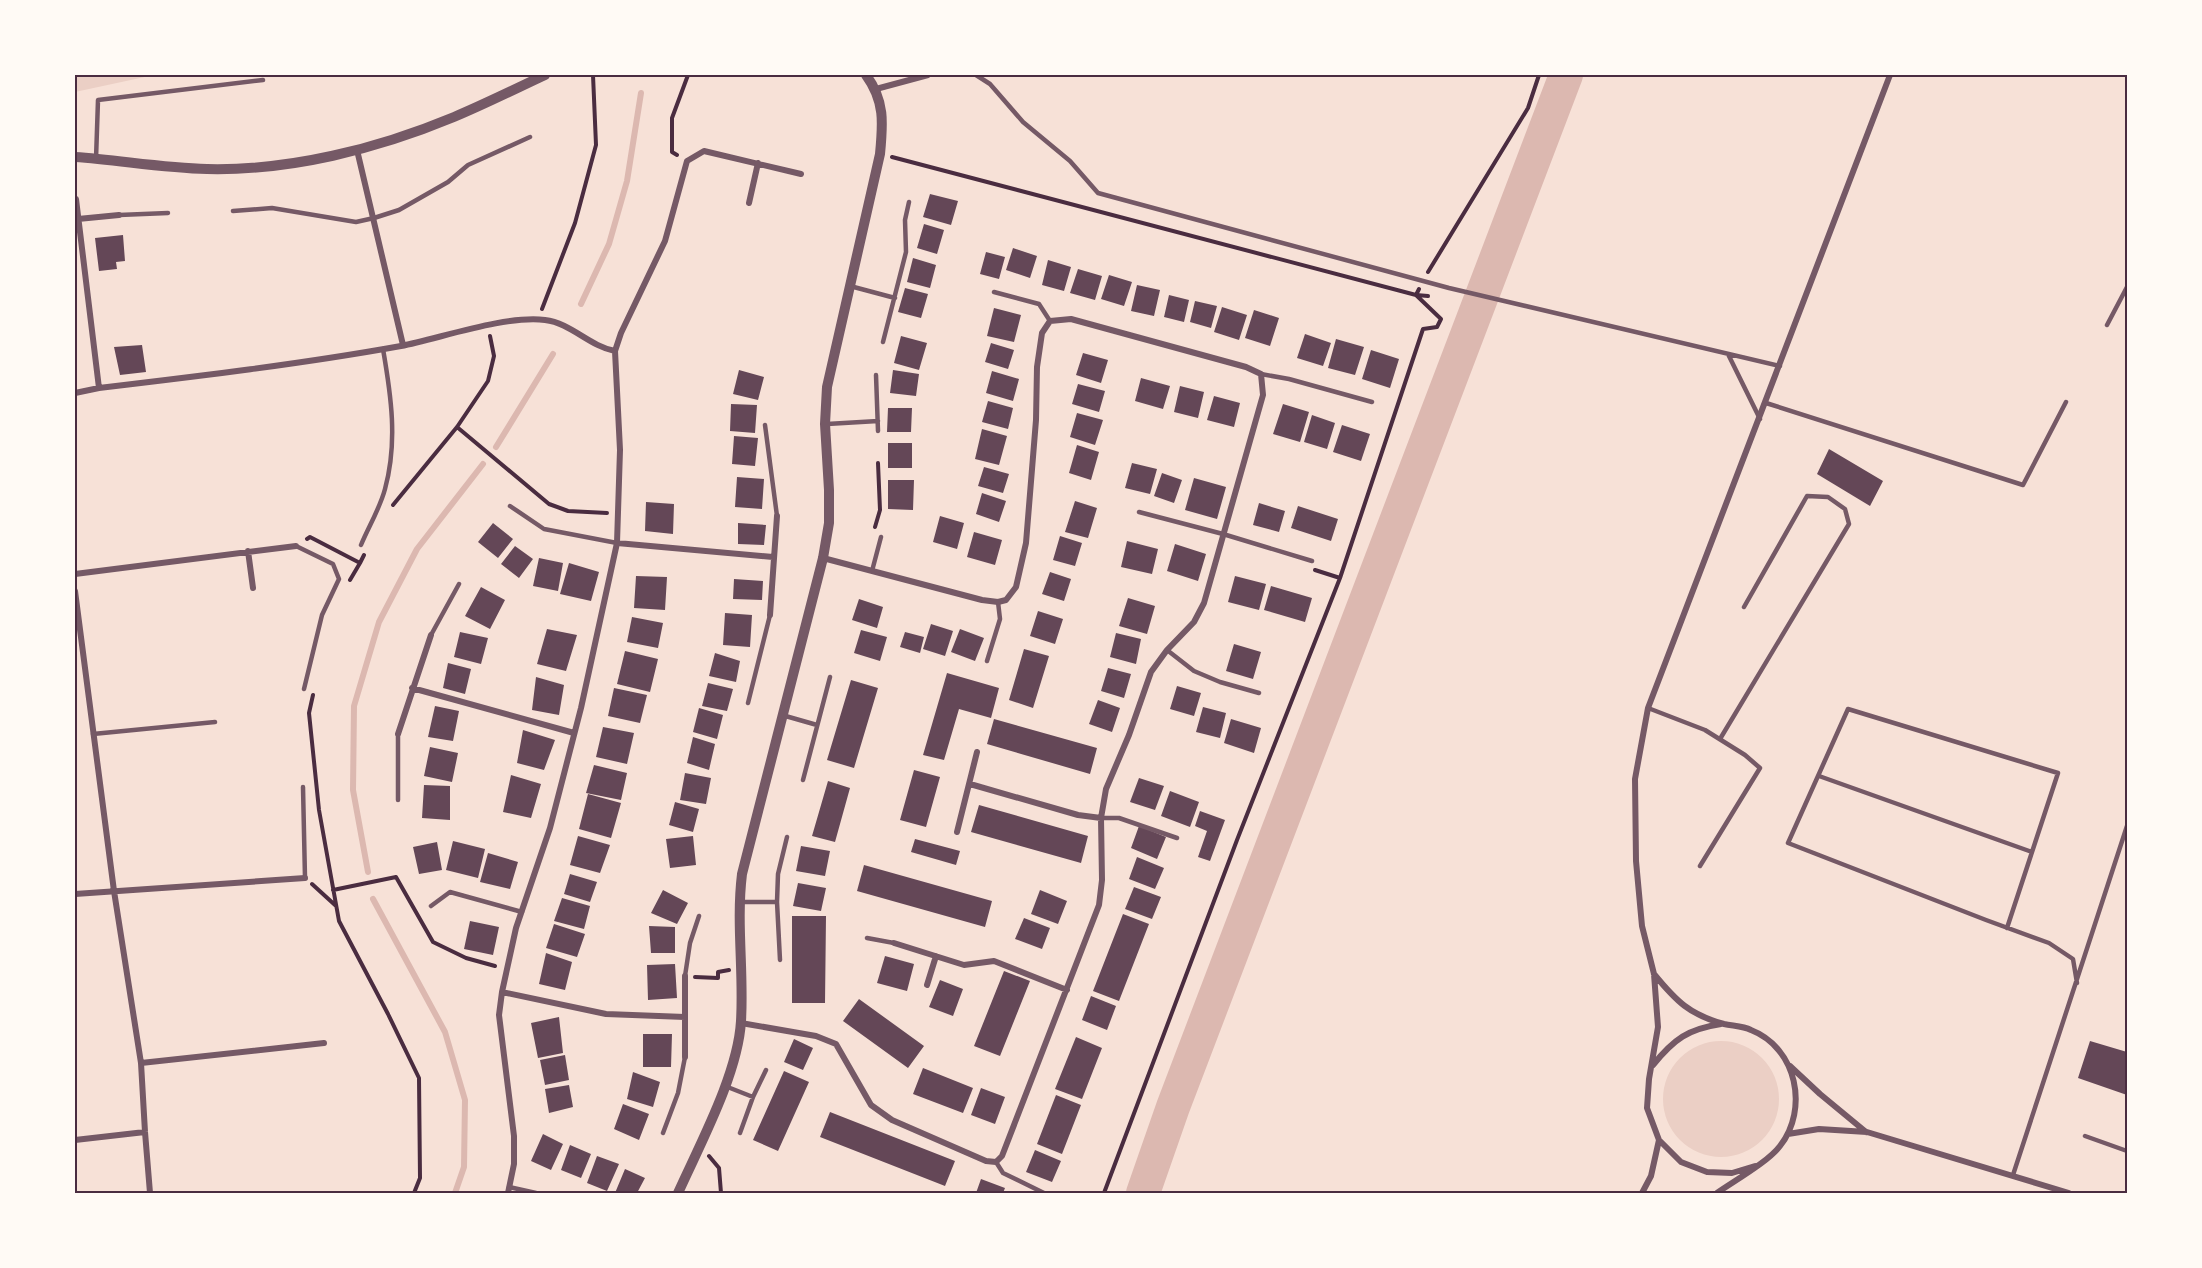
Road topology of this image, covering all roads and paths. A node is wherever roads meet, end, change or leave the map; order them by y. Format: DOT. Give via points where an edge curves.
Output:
graph roads {
  1 [pos="545,75"];
  2 [pos="592,75"];
  3 [pos="688,75"];
  4 [pos="866,75"];
  5 [pos="928,75"];
  6 [pos="976,75"];
  7 [pos="1539,75"];
  8 [pos="1890,75"];
  9 [pos="263,80"];
  10 [pos="876,89"];
  11 [pos="530,137"];
  12 [pos="357,150"];
  13 [pos="880,154"];
  14 [pos="75,157"];
  15 [pos="96,159"];
  16 [pos="687,161"];
  17 [pos="758,164"];
  18 [pos="801,174"];
  19 [pos="76,199"];
  20 [pos="909,202"];
  21 [pos="749,203"];
  22 [pos="233,212"];
  23 [pos="168,213"];
  24 [pos="119,215"];
  25 [pos="374,218"];
  26 [pos="78,219"];
  27 [pos="1423,281"];
  28 [pos="850,286"];
  29 [pos="2127,287"];
  30 [pos="994,292"];
  31 [pos="1416,295"];
  32 [pos="1437,296"];
  33 [pos="895,298"];
  34 [pos="538,320"];
  35 [pos="1050,321"];
  36 [pos="2107,325"];
  37 [pos="488,326"];
  38 [pos="883,342"];
  39 [pos="403,345"];
  40 [pos="383,349"];
  41 [pos="615,351"];
  42 [pos="1728,354"];
  43 [pos="1780,366"];
  44 [pos="1260,374"];
  45 [pos="876,375"];
  46 [pos="99,388"];
  47 [pos="75,393"];
  48 [pos="1372,402"];
  49 [pos="2067,402"];
  50 [pos="1766,404"];
  51 [pos="1760,418"];
  52 [pos="878,421"];
  53 [pos="765,424"];
  54 [pos="825,424"];
  55 [pos="457,427"];
  56 [pos="878,431"];
  57 [pos="878,463"];
  58 [pos="510,506"];
  59 [pos="1139,512"];
  60 [pos="618,513"];
  61 [pos="388,514"];
  62 [pos="777,516"];
  63 [pos="873,534"];
  64 [pos="1223,534"];
  65 [pos="881,537"];
  66 [pos="617,543"];
  67 [pos="361,544"];
  68 [pos="296,546"];
  69 [pos="248,551"];
  70 [pos="365,553"];
  71 [pos="773,557"];
  72 [pos="823,558"];
  73 [pos="1312,561"];
  74 [pos="360,562"];
  75 [pos="872,572"];
  76 [pos="75,574"];
  77 [pos="349,582"];
  78 [pos="459,584"];
  79 [pos="253,588"];
  80 [pos="75,591"];
  81 [pos="998,602"];
  82 [pos="1744,607"];
  83 [pos="770,615"];
  84 [pos="431,635"];
  85 [pos="1167,650"];
  86 [pos="987,661"];
  87 [pos="830,677"];
  88 [pos="412,688"];
  89 [pos="304,689"];
  90 [pos="314,692"];
  91 [pos="1259,693"];
  92 [pos="748,703"];
  93 [pos="1648,708"];
  94 [pos="782,715"];
  95 [pos="215,722"];
  96 [pos="817,725"];
  97 [pos="574,733"];
  98 [pos="93,734"];
  99 [pos="398,734"];
  100 [pos="1720,740"];
  101 [pos="977,752"];
  102 [pos="1819,776"];
  103 [pos="803,780"];
  104 [pos="970,784"];
  105 [pos="303,787"];
  106 [pos="398,800"];
  107 [pos="1101,818"];
  108 [pos="2127,826"];
  109 [pos="957,832"];
  110 [pos="787,837"];
  111 [pos="1177,838"];
  112 [pos="2032,852"];
  113 [pos="1700,866"];
  114 [pos="305,878"];
  115 [pos="333,890"];
  116 [pos="114,891"];
  117 [pos="75,894"];
  118 [pos="739,902"];
  119 [pos="777,903"];
  120 [pos="336,906"];
  121 [pos="431,906"];
  122 [pos="522,912"];
  123 [pos="699,916"];
  124 [pos="2007,928"];
  125 [pos="867,938"];
  126 [pos="894,943"];
  127 [pos="936,956"];
  128 [pos="780,960"];
  129 [pos="508,969"];
  130 [pos="742,969"];
  131 [pos="1654,974"];
  132 [pos="685,976"];
  133 [pos="2076,983"];
  134 [pos="927,985"];
  135 [pos="1067,990"];
  136 [pos="502,992"];
  137 [pos="685,1017"];
  138 [pos="741,1023"];
  139 [pos="1722,1024"];
  140 [pos="324,1043"];
  141 [pos="685,1057"];
  142 [pos="141,1063"];
  143 [pos="1653,1065"];
  144 [pos="1789,1065"];
  145 [pos="766,1070"];
  146 [pos="724,1086"];
  147 [pos="753,1097"];
  148 [pos="145,1132"];
  149 [pos="1867,1132"];
  150 [pos="663,1133"];
  151 [pos="740,1133"];
  152 [pos="1788,1134"];
  153 [pos="2085,1136"];
  154 [pos="75,1140"];
  155 [pos="1659,1140"];
  156 [pos="700,1143"];
  157 [pos="2127,1151"];
  158 [pos="996,1162"];
  159 [pos="1755,1166"];
  160 [pos="2013,1175"];
  161 [pos="509,1190"];
  162 [pos="150,1193"];
  163 [pos="414,1193"];
  164 [pos="536,1193"];
  165 [pos="678,1193"];
  166 [pos="721,1193"];
  167 [pos="1044,1193"];
  168 [pos="1104,1193"];
  169 [pos="1642,1193"];
  170 [pos="1717,1193"];
  171 [pos="2069,1193"];
  1 -- 12 [label="street" via="454,117"];
  2 -- 34 [label="path" via="596,145 574,222"];
  3 -- 16 [label="path" via="672,118 672,152"];
  4 -- 10 [label="street"];
  5 -- 10 [label="street"];
  6 -- 27 [label="lane" via="1070,161 1098,193"];
  7 -- 27 [label="path" via="1527,108"];
  8 -- 43 [label="street"];
  9 -- 15 [label="lane" via="98,100"];
  10 -- 13 [label="street" via="883,120"];
  11 -- 25 [label="lane" via="468,165 448,182 399,210"];
  12 -- 15 [label="street" via="276,165 207,169"];
  12 -- 25 [label="street"];
  13 -- 28 [label="street"];
  13 -- 31 [label="path"];
  14 -- 15 [label="street"];
  16 -- 17 [label="street" via="704,150"];
  16 -- 41 [label="street" via="665,240"];
  17 -- 18 [label="street"];
  17 -- 21 [label="street"];
  19 -- 26 [label="street"];
  20 -- 33 [label="lane" via="906,252"];
  22 -- 25 [label="lane" via="272,208 356,222"];
  23 -- 24 [label="lane"];
  24 -- 26 [label="street"];
  25 -- 39 [label="street"];
  26 -- 46 [label="street"];
  27 -- 31 [label="path"];
  27 -- 42 [label="lane"];
  28 -- 33 [label="lane"];
  28 -- 54 [label="street" via="827,387"];
  29 -- 36 [label="lane"];
  30 -- 35 [label="lane" via="1039,304"];
  31 -- 32 [label="path"];
  31 -- 168 [label="path" via="1441,318 1437,327 1423,329 1340,578"];
  33 -- 38 [label="lane"];
  34 -- 37 [label="street"];
  34 -- 41 [label="street" via="563,325 602,348"];
  35 -- 44 [label="street" via="1071,319"];
  35 -- 81 [label="street" via="1042,333 1037,367 1026,543 1016,587 1006,600"];
  37 -- 39 [label="street"];
  37 -- 55 [label="path" via="494,356 488,381"];
  39 -- 40 [label="street"];
  40 -- 46 [label="street"];
  40 -- 67 [label="lane" via="393,423 390,466 385,490"];
  41 -- 60 [label="street" via="620,450"];
  42 -- 43 [label="lane"];
  42 -- 51 [label="lane"];
  43 -- 50 [label="street"];
  44 -- 48 [label="lane"];
  44 -- 64 [label="street" via="1263,395"];
  45 -- 52 [label="lane"];
  46 -- 47 [label="street"];
  49 -- 50 [label="lane" via="2023,485"];
  50 -- 51 [label="street"];
  51 -- 93 [label="street"];
  52 -- 54 [label="lane"];
  52 -- 56 [label="lane"];
  53 -- 62 [label="lane"];
  54 -- 72 [label="street" via="829,523"];
  55 -- 60 [label="path" via="549,504 568,511"];
  55 -- 61 [label="path"];
  57 -- 63 [label="path" via="880,510"];
  58 -- 66 [label="lane" via="544,529"];
  59 -- 64 [label="lane"];
  60 -- 66 [label="street"];
  62 -- 71 [label="street"];
  64 -- 73 [label="lane"];
  64 -- 85 [label="street" via="1204,603 1194,622"];
  65 -- 75 [label="lane"];
  66 -- 71 [label="street"];
  66 -- 97 [label="street"];
  68 -- 69 [label="street"];
  68 -- 74 [label="path" via="310,537"];
  68 -- 89 [label="lane" via="333,564 339,579 322,615"];
  69 -- 76 [label="street"];
  69 -- 79 [label="street"];
  70 -- 74 [label="path"];
  71 -- 83 [label="street"];
  72 -- 75 [label="street"];
  72 -- 94 [label="street"];
  74 -- 77 [label="path"];
  75 -- 81 [label="street"];
  78 -- 84 [label="lane"];
  80 -- 98 [label="street"];
  81 -- 86 [label="lane" via="1000,619"];
  82 -- 100 [label="lane" via="1807,496 1828,497 1845,509 1849,524"];
  83 -- 92 [label="lane"];
  84 -- 88 [label="street"];
  85 -- 91 [label="lane" via="1194,671"];
  85 -- 107 [label="street" via="1151,672 1130,735 1106,789"];
  87 -- 96 [label="lane"];
  88 -- 97 [label="street"];
  88 -- 99 [label="street"];
  90 -- 115 [label="path" via="309,713 319,810"];
  93 -- 100 [label="lane" via="1705,730"];
  93 -- 131 [label="street" via="1635,779 1636,861 1642,926"];
  94 -- 96 [label="lane"];
  94 -- 118 [label="street" via="742,874"];
  95 -- 98 [label="lane"];
  96 -- 103 [label="lane"];
  97 -- 122 [label="street" via="550,828"];
  98 -- 116 [label="street"];
  99 -- 106 [label="lane"];
  100 -- 113 [label="lane" via="1760,768"];
  101 -- 104 [label="street"];
  102 -- 112 [label="lane"];
  102 -- 112 [label="lane" via="1848,709 2058,773"];
  102 -- 124 [label="lane" via="1788,843"];
  104 -- 107 [label="street" via="1078,816"];
  104 -- 109 [label="street"];
  105 -- 114 [label="lane"];
  107 -- 111 [label="lane" via="1119,818"];
  107 -- 135 [label="street" via="1099,905"];
  108 -- 133 [label="lane"];
  110 -- 119 [label="lane" via="778,874"];
  112 -- 124 [label="lane"];
  114 -- 116 [label="street"];
  114 -- 120 [label="path"];
  115 -- 120 [label="path"];
  115 -- 129 [label="path" via="396,877 433,942 466,958"];
  116 -- 117 [label="street"];
  116 -- 142 [label="street"];
  118 -- 119 [label="lane"];
  118 -- 130 [label="street"];
  119 -- 128 [label="lane"];
  120 -- 163 [label="path" via="339,921 419,1078 420,1178"];
  121 -- 122 [label="lane" via="450,892"];
  122 -- 129 [label="street"];
  123 -- 132 [label="lane"];
  124 -- 133 [label="lane" via="2049,943 2073,959"];
  125 -- 126 [label="lane"];
  126 -- 127 [label="street"];
  127 -- 134 [label="street"];
  127 -- 135 [label="street" via="964,965 994,961"];
  129 -- 136 [label="street"];
  130 -- 132 [label="path" via="718,972 718,978"];
  130 -- 138 [label="street"];
  131 -- 139 [label="street" via="1676,1001"];
  131 -- 143 [label="street" via="1658,1027"];
  132 -- 137 [label="street"];
  133 -- 160 [label="lane"];
  135 -- 158 [label="street" via="1002,1156"];
  136 -- 137 [label="street" via="606,1014"];
  136 -- 161 [label="street" via="499,1015 514,1136"];
  137 -- 141 [label="street"];
  138 -- 146 [label="street" via="734,1061"];
  138 -- 158 [label="street" via="816,1036 836,1044 871,1105 892,1120"];
  139 -- 143 [label="street" via="1699,1027 1680,1036"];
  139 -- 144 [label="street" via="1752,1030 1774,1045"];
  140 -- 142 [label="street"];
  141 -- 150 [label="lane" via="678,1093"];
  142 -- 148 [label="street"];
  143 -- 155 [label="street" via="1647,1108"];
  144 -- 149 [label="street"];
  144 -- 152 [label="street" via="1797,1091"];
  145 -- 147 [label="lane"];
  146 -- 147 [label="lane"];
  146 -- 156 [label="street"];
  147 -- 151 [label="lane"];
  148 -- 154 [label="street"];
  148 -- 162 [label="street"];
  149 -- 152 [label="street" via="1819,1129"];
  149 -- 160 [label="street"];
  152 -- 159 [label="street" via="1779,1148"];
  153 -- 157 [label="lane"];
  155 -- 159 [label="street" via="1681,1162 1707,1172 1732,1173"];
  155 -- 169 [label="street" via="1651,1176"];
  156 -- 165 [label="street"];
  156 -- 166 [label="path" via="718,1168"];
  158 -- 167 [label="lane" via="1004,1173"];
  159 -- 170 [label="street"];
  160 -- 171 [label="street"];
  161 -- 164 [label="lane"];
}
